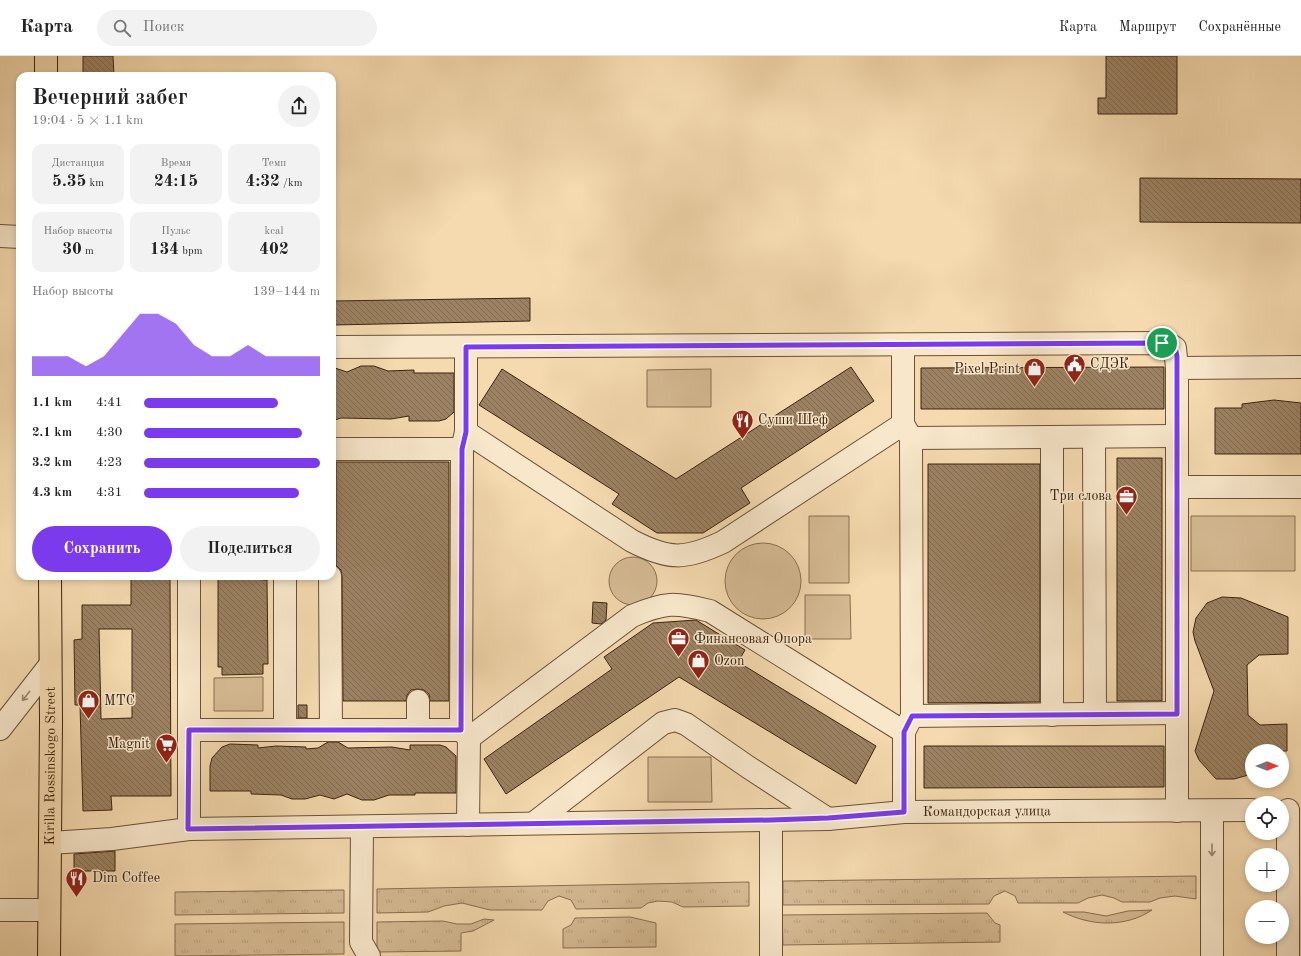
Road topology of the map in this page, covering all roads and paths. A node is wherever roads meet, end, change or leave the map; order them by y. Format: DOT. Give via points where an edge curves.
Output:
graph roads {
  1 [pos="46,56"];
  2 [pos="46,72"];
  3 [pos="0,236"];
  4 [pos="16,237"];
  5 [pos="903,345"];
  6 [pos="336,347"];
  7 [pos="466,347"];
  8 [pos="1177,368"];
  9 [pos="1301,368"];
  10 [pos="907,431"];
  11 [pos="1177,436"];
  12 [pos="1052,437"];
  13 [pos="1094,437"];
  14 [pos="464,440"];
  15 [pos="336,449"];
  16 [pos="1177,487"];
  17 [pos="1301,487"];
  18 [pos="50,580"];
  19 [pos="189,580"];
  20 [pos="285,580"];
  21 [pos="330,580"];
  22 [pos="50,665"];
  23 [pos="418,701"];
  24 [pos="1052,714"];
  25 [pos="1095,714"];
  26 [pos="1177,714"];
  27 [pos="908,724"];
  28 [pos="0,729"];
  29 [pos="189,730"];
  30 [pos="285,730"];
  31 [pos="331,730"];
  32 [pos="418,730"];
  33 [pos="465,734"];
  34 [pos="1290,809"];
  35 [pos="1245,810"];
  36 [pos="1212,811"];
  37 [pos="904,812"];
  38 [pos="1177,812"];
  39 [pos="828,818"];
  40 [pos="771,820"];
  41 [pos="534,823"];
  42 [pos="468,825"];
  43 [pos="362,828"];
  44 [pos="188,829"];
  45 [pos="50,843"];
  46 [pos="0,910"];
  47 [pos="49,910"];
  48 [pos="361,951"];
  49 [pos="48,956"];
  50 [pos="772,956"];
  51 [pos="1212,956"];
  52 [pos="1288,956"];
  1 -- 2 [label="main road"];
  3 -- 4 [label="street"];
  5 -- 7 [label="street"];
  5 -- 8 [label="street" via="1162,343 1175,348"];
  5 -- 10 [label="street"];
  6 -- 7 [label="street"];
  7 -- 14 [label="street"];
  8 -- 9 [label="street"];
  8 -- 11 [label="street"];
  10 -- 12 [label="street"];
  10 -- 14 [label="street" via="722,542 703,552 678,556 654,552 632,541"];
  10 -- 27 [label="street"];
  11 -- 13 [label="street"];
  11 -- 16 [label="street"];
  12 -- 13 [label="street"];
  12 -- 24 [label="street"];
  13 -- 25 [label="street"];
  14 -- 15 [label="street" via="416,455"];
  14 -- 33 [label="street"];
  16 -- 17 [label="street"];
  16 -- 26 [label="street"];
  18 -- 22 [label="main road, Kirilla Rossinskogo Street"];
  19 -- 29 [label="street"];
  20 -- 30 [label="street"];
  21 -- 31 [label="street"];
  22 -- 28 [label="street, one-way"];
  22 -- 45 [label="main road, Kirilla Rossinskogo Street"];
  23 -- 32 [label="street"];
  24 -- 25 [label="street"];
  24 -- 27 [label="street"];
  25 -- 26 [label="street"];
  26 -- 38 [label="street"];
  27 -- 33 [label="street" via="710,611 684,604 657,606 632,616"];
  27 -- 37 [label="street"];
  29 -- 30 [label="street"];
  29 -- 44 [label="street"];
  30 -- 31 [label="street"];
  31 -- 32 [label="street"];
  32 -- 33 [label="street"];
  33 -- 42 [label="street"];
  34 -- 52 [label="street"];
  35 -- 36 [label="street, Командорская улица"];
  36 -- 38 [label="street, Командорская улица"];
  36 -- 51 [label="street, one-way"];
  37 -- 38 [label="street, Командорская улица"];
  37 -- 39 [label="street, Командорская улица"];
  39 -- 40 [label="street, Командорская улица"];
  39 -- 41 [label="street" via="748,768 686,724 675,720 663,723"];
  40 -- 41 [label="street, Командорская улица"];
  40 -- 50 [label="street"];
  41 -- 42 [label="street, Командорская улица"];
  42 -- 43 [label="street, Командорская улица"];
  43 -- 44 [label="street, Командорская улица"];
  43 -- 48 [label="street"];
  44 -- 45 [label="street, Командорская улица" via="112,839"];
  45 -- 47 [label="main road, Kirilla Rossinskogo Street"];
  46 -- 47 [label="street"];
  47 -- 49 [label="main road, Kirilla Rossinskogo Street"];
}
